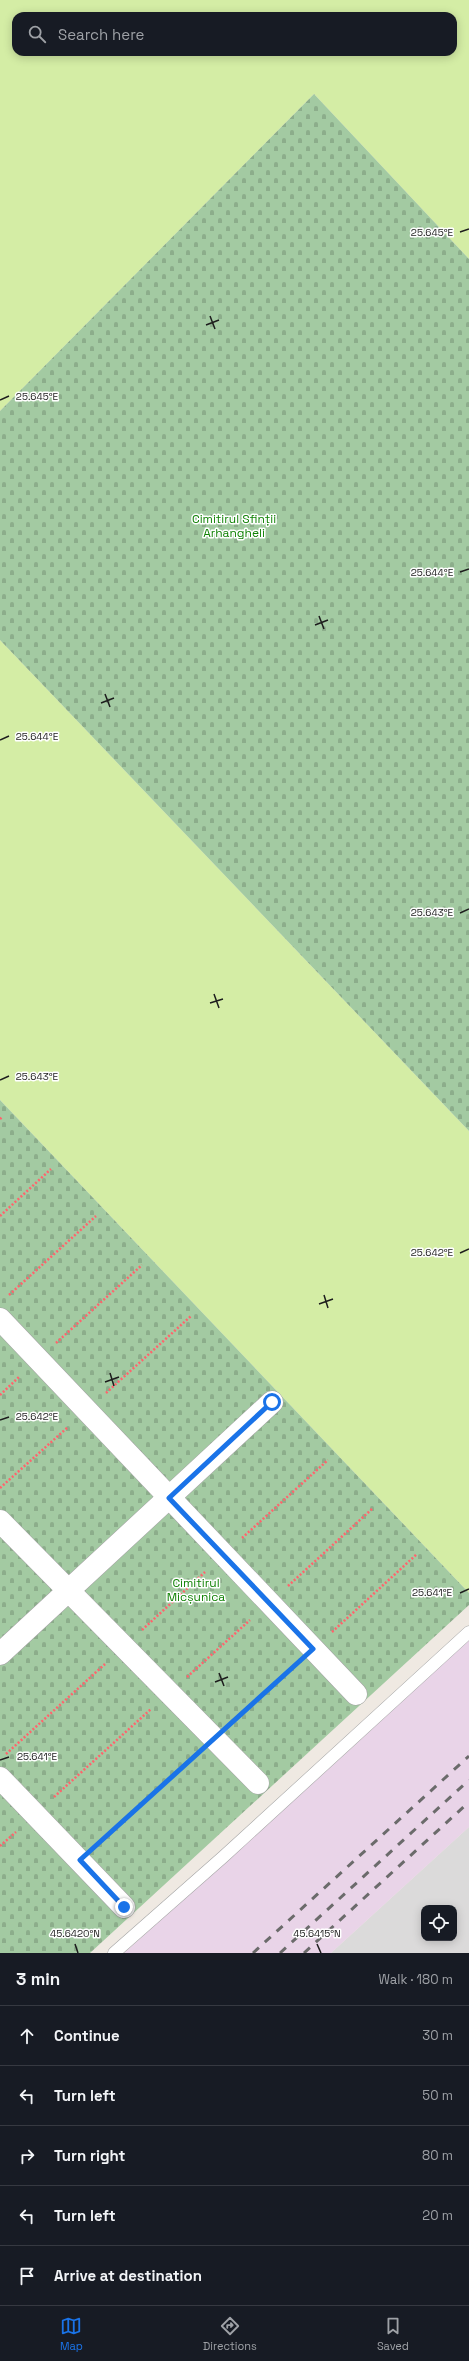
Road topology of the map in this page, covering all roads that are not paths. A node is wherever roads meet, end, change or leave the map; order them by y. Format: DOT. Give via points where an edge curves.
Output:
graph roads {
  1 [pos="0,1319"];
  2 [pos="272,1402"];
  3 [pos="169,1498"];
  4 [pos="0,1521"];
  5 [pos="69,1591"];
  6 [pos="469,1632"];
  7 [pos="0,1654"];
  8 [pos="356,1694"];
  9 [pos="0,1778"];
  10 [pos="258,1783"];
  11 [pos="124,1907"];
  12 [pos="114,1953"];
  1 -- 3 [label="street"];
  2 -- 3 [label="street"];
  3 -- 5 [label="street"];
  3 -- 8 [label="street"];
  4 -- 5 [label="street"];
  5 -- 7 [label="street"];
  5 -- 10 [label="street"];
  6 -- 12 [label="lane"];
  9 -- 11 [label="street"];
}
